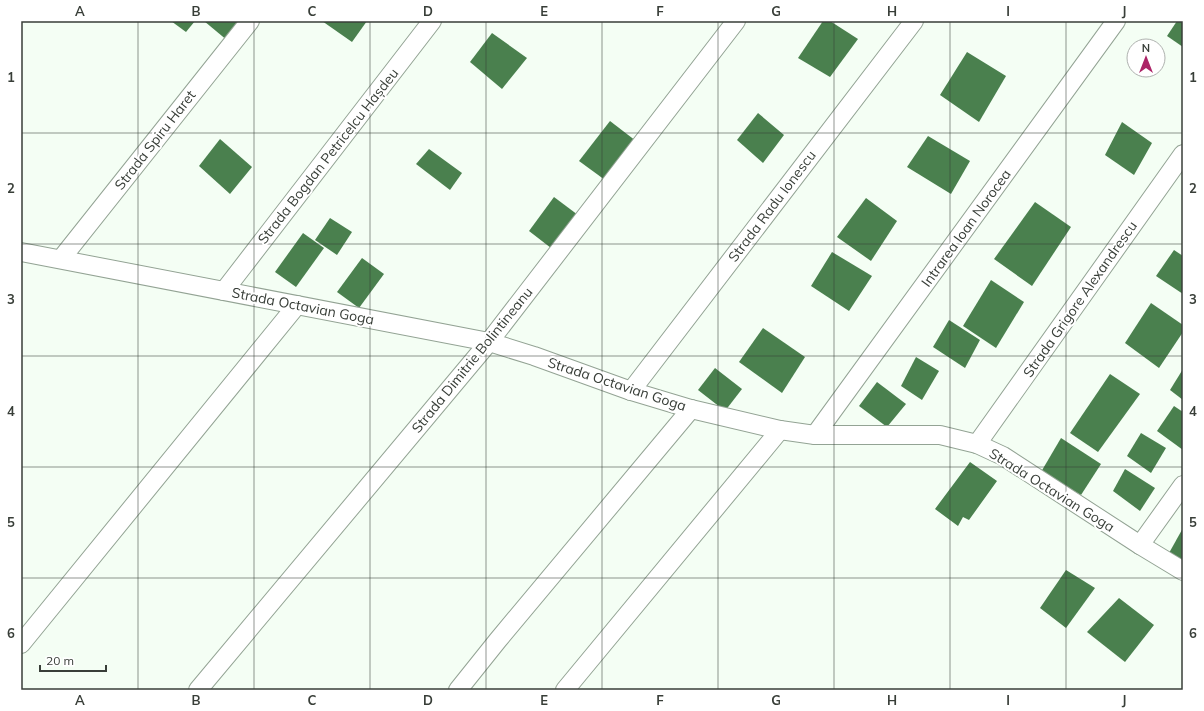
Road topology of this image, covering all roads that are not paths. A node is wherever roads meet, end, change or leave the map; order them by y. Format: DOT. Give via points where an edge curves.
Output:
graph roads {
  1 [pos="250,21"];
  2 [pos="432,21"];
  3 [pos="736,21"];
  4 [pos="914,21"];
  5 [pos="1116,21"];
  6 [pos="1183,154"];
  7 [pos="21,252"];
  8 [pos="61,259"];
  9 [pos="224,291"];
  10 [pos="297,305"];
  11 [pos="489,342"];
  12 [pos="631,391"];
  13 [pos="691,409"];
  14 [pos="780,430"];
  15 [pos="815,435"];
  16 [pos="977,444"];
  17 [pos="1183,485"];
  18 [pos="1140,545"];
  19 [pos="1183,572"];
  20 [pos="21,644"];
  21 [pos="198,690"];
  22 [pos="458,690"];
  23 [pos="565,690"];
  1 -- 8 [label="street, Strada Spiru Haret"];
  2 -- 9 [label="street, Strada Bogdan Petricelcu Hașdeu"];
  3 -- 11 [label="street, Strada Dimitrie Bolintineanu"];
  4 -- 12 [label="street, Strada Radu Ionescu"];
  5 -- 15 [label="street, Intrarea Ioan Norocea"];
  6 -- 16 [label="street, Strada Grigore Alexandrescu"];
  7 -- 8 [label="street, Strada Octavian Goga"];
  8 -- 9 [label="street, Strada Octavian Goga"];
  9 -- 10 [label="street, Strada Octavian Goga"];
  10 -- 11 [label="street, Strada Octavian Goga"];
  10 -- 20 [label="street"];
  11 -- 12 [label="street, Strada Octavian Goga"];
  11 -- 21 [label="street, Strada Dimitrie Bolintineanu"];
  12 -- 13 [label="street, Strada Octavian Goga"];
  13 -- 14 [label="street, Strada Octavian Goga"];
  13 -- 22 [label="street"];
  14 -- 15 [label="street, Strada Octavian Goga"];
  14 -- 23 [label="street"];
  15 -- 16 [label="street, Strada Octavian Goga" via="940,435"];
  16 -- 18 [label="street, Strada Octavian Goga" via="1003,456"];
  17 -- 18 [label="street"];
  18 -- 19 [label="street, Strada Octavian Goga"];
}
